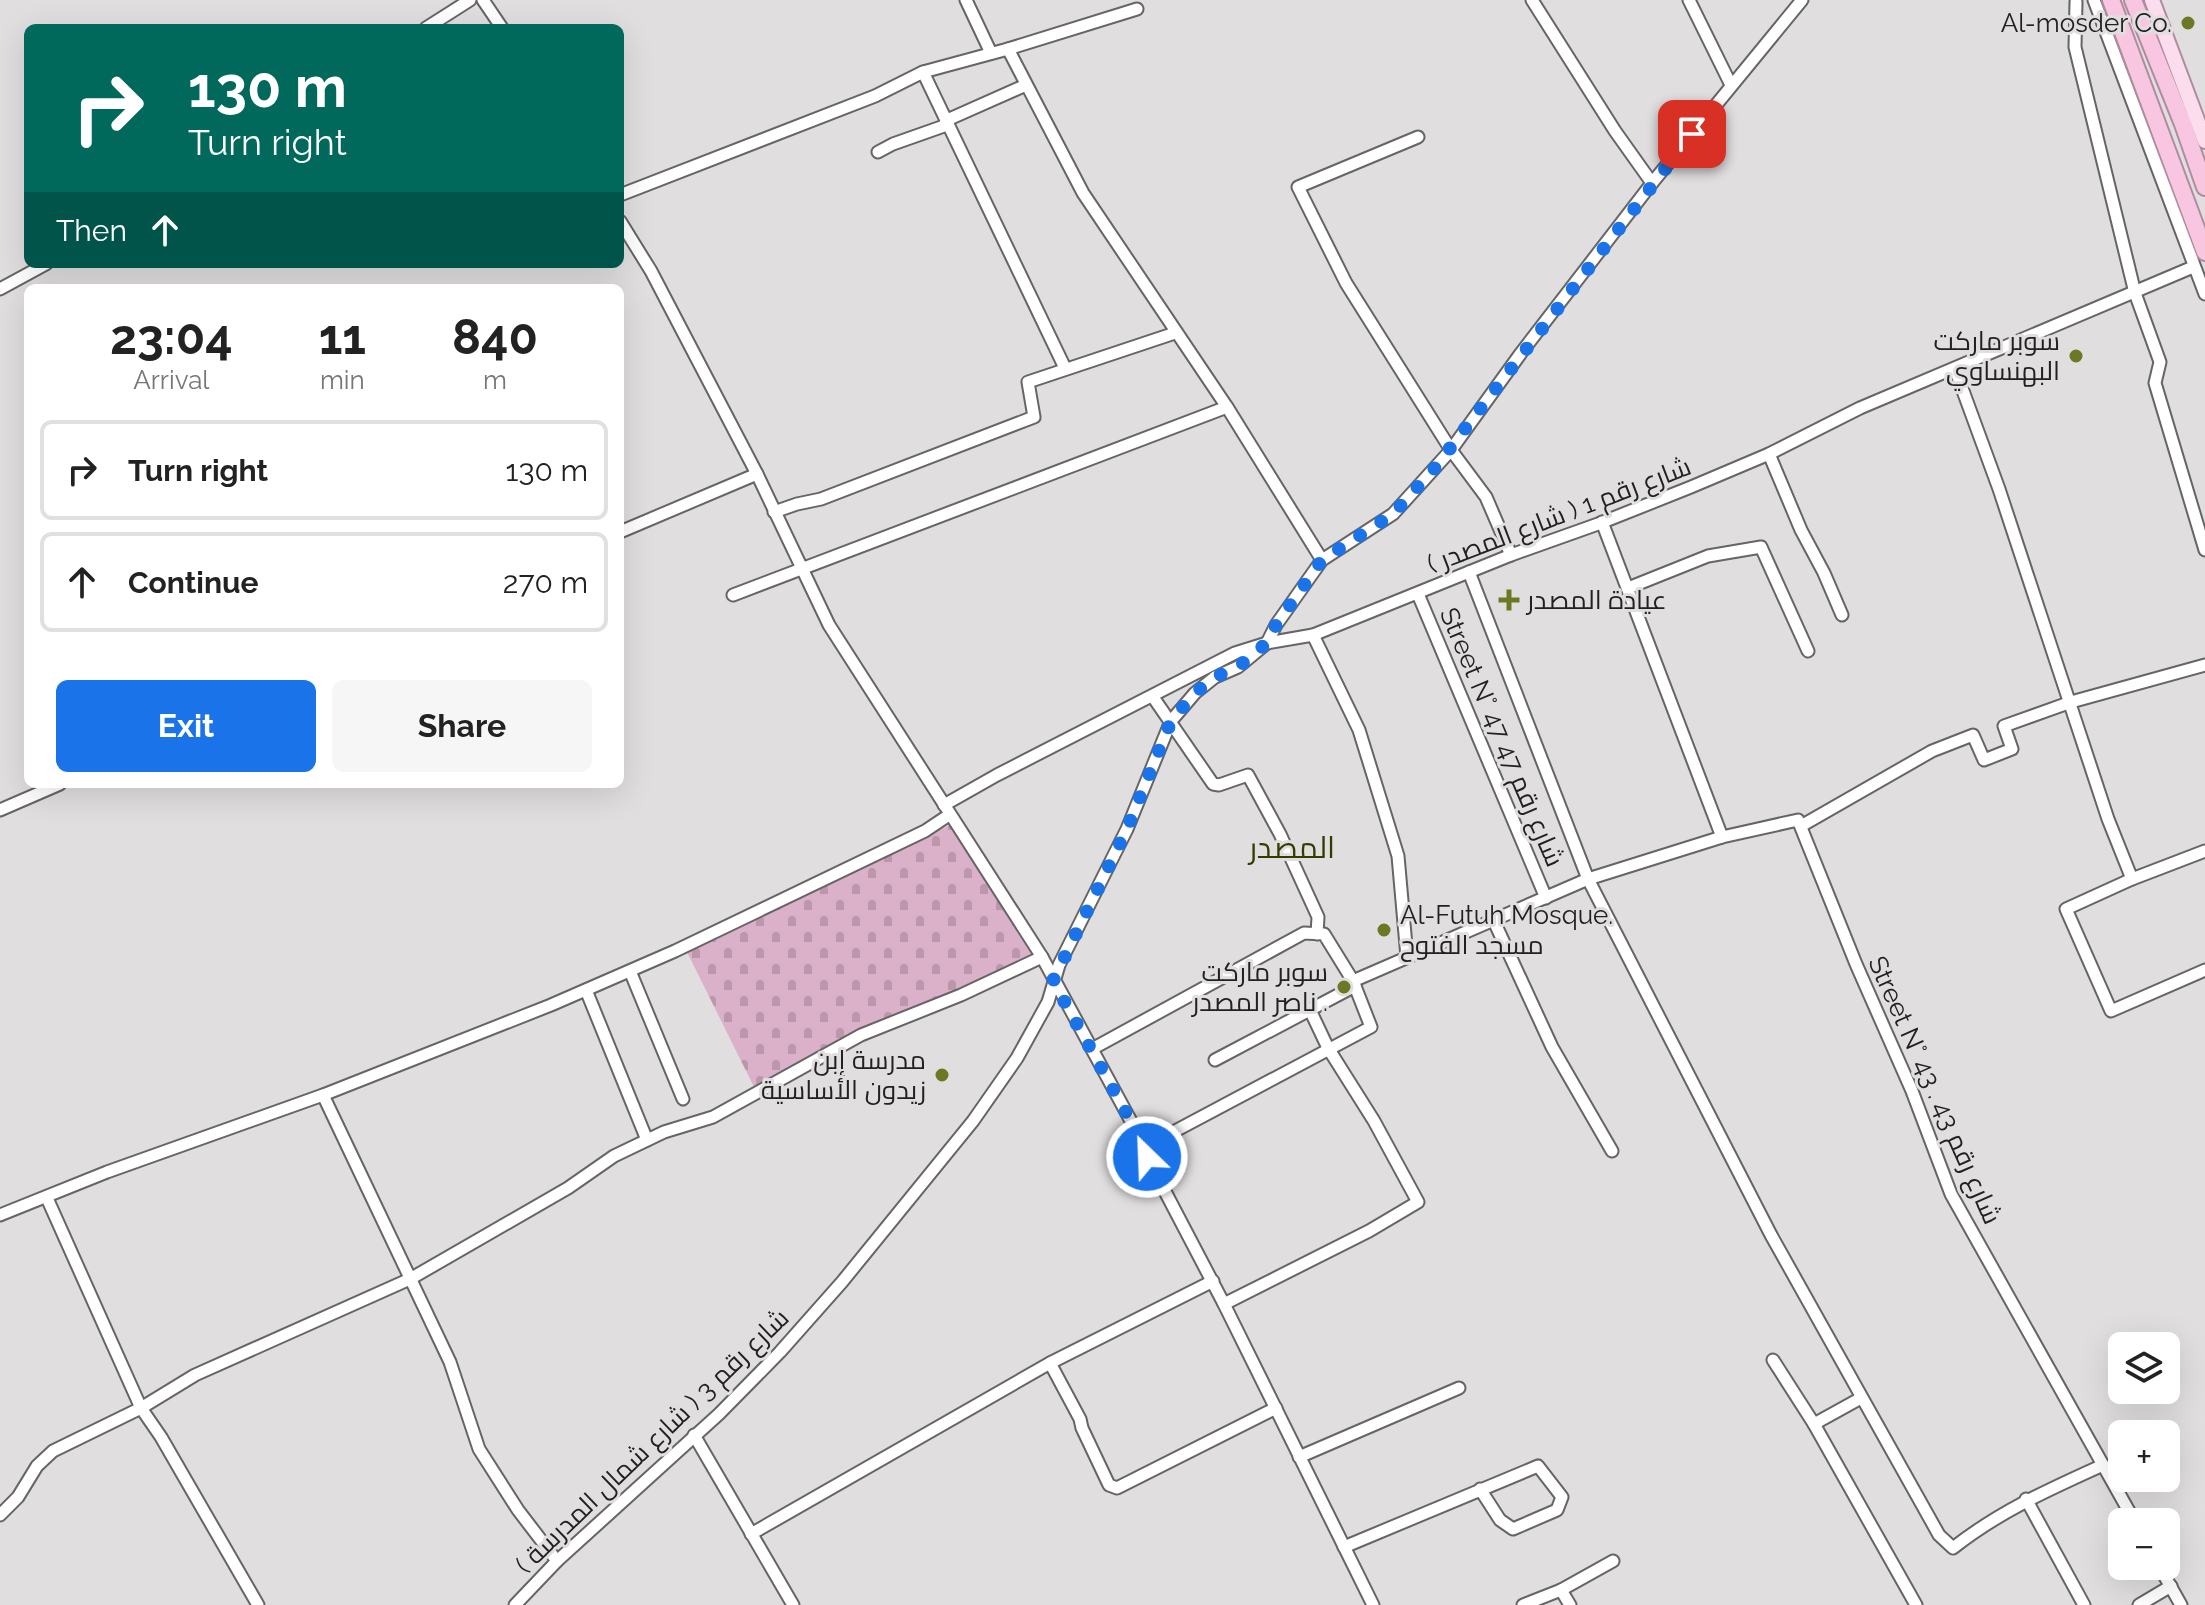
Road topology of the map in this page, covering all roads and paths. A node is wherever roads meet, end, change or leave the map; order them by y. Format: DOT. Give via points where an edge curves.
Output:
graph roads {
  1 [pos="470,0"];
  2 [pos="483,0"];
  3 [pos="966,0"];
  4 [pos="1532,0"];
  5 [pos="1689,0"];
  6 [pos="1802,0"];
  7 [pos="2094,0"];
  8 [pos="2111,0"];
  9 [pos="2133,0"];
  10 [pos="2152,0"];
  11 [pos="2076,2"];
  12 [pos="1137,9"];
  13 [pos="432,24"];
  14 [pos="499,24"];
  15 [pos="2143,24"];
  16 [pos="2121,27"];
  17 [pos="1008,49"];
  18 [pos="991,53"];
  19 [pos="923,72"];
  20 [pos="1026,85"];
  21 [pos="1731,85"];
  22 [pos="947,120"];
  23 [pos="1418,137"];
  24 [pos="2205,141"];
  25 [pos="878,152"];
  26 [pos="1652,183"];
  27 [pos="2205,187"];
  28 [pos="624,193"];
  29 [pos="624,227"];
  30 [pos="2205,252"];
  31 [pos="2193,267"];
  32 [pos="39,268"];
  33 [pos="0,289"];
  34 [pos="2135,293"];
  35 [pos="2205,294"];
  36 [pos="1175,333"];
  37 [pos="1065,368"];
  38 [pos="1955,369"];
  39 [pos="1227,407"];
  40 [pos="1451,450"];
  41 [pos="1769,454"];
  42 [pos="757,474"];
  43 [pos="774,512"];
  44 [pos="1602,522"];
  45 [pos="624,530"];
  46 [pos="2205,550"];
  47 [pos="1511,555"];
  48 [pos="1322,560"];
  49 [pos="802,570"];
  50 [pos="1469,572"];
  51 [pos="1628,588"];
  52 [pos="1418,594"];
  53 [pos="733,595"];
  54 [pos="1842,615"];
  55 [pos="1313,635"];
  56 [pos="1267,643"];
  57 [pos="1808,651"];
  58 [pos="2205,665"];
  59 [pos="1153,697"];
  60 [pos="2071,702"];
  61 [pos="1171,721"];
  62 [pos="51,788"];
  63 [pos="0,810"];
  64 [pos="946,810"];
  65 [pos="1801,826"];
  66 [pos="1722,837"];
  67 [pos="2205,851"];
  68 [pos="1588,879"];
  69 [pos="2132,879"];
  70 [pos="1546,898"];
  71 [pos="1493,919"];
  72 [pos="1317,934"];
  73 [pos="1042,957"];
  74 [pos="1407,957"];
  75 [pos="2205,970"];
  76 [pos="630,971"];
  77 [pos="1053,981"];
  78 [pos="1354,983"];
  79 [pos="586,990"];
  80 [pos="1310,1010"];
  81 [pos="1328,1048"];
  82 [pos="1092,1049"];
  83 [pos="1215,1060"];
  84 [pos="323,1095"];
  85 [pos="683,1099"];
  86 [pos="647,1140"];
  87 [pos="1145,1147"];
  88 [pos="1612,1151"];
  89 [pos="47,1198"];
  90 [pos="0,1215"];
  91 [pos="410,1279"];
  92 [pos="1213,1281"];
  93 [pos="1224,1304"];
  94 [pos="1773,1360"];
  95 [pos="1050,1363"];
  96 [pos="1459,1388"];
  97 [pos="1861,1398"];
  98 [pos="141,1408"];
  99 [pos="1276,1408"];
  100 [pos="1814,1424"];
  101 [pos="694,1435"];
  102 [pos="1299,1457"];
  103 [pos="2103,1465"];
  104 [pos="1480,1489"];
  105 [pos="2026,1499"];
  106 [pos="2127,1508"];
  107 [pos="0,1515"];
  108 [pos="751,1534"];
  109 [pos="1344,1547"];
  110 [pos="557,1561"];
  111 [pos="1613,1561"];
  112 [pos="2167,1580"];
  113 [pos="2171,1586"];
  114 [pos="1561,1590"];
  115 [pos="1371,1604"];
  116 [pos="258,1605"];
  117 [pos="515,1605"];
  118 [pos="793,1605"];
  119 [pos="1523,1605"];
  120 [pos="1570,1605"];
  121 [pos="1916,1605"];
  122 [pos="2084,1605"];
  123 [pos="2139,1605"];
  124 [pos="2181,1605"];
  1 -- 13 [label="street"];
  2 -- 14 [label="street"];
  3 -- 18 [label="street"];
  4 -- 26 [label="street"];
  5 -- 21 [label="street"];
  6 -- 21 [label="street"];
  7 -- 31 [label="street"];
  8 -- 16 [label="highway"];
  9 -- 15 [label="highway"];
  10 -- 24 [label="main road"];
  11 -- 34 [label="street" via="2075,47"];
  12 -- 17 [label="street"];
  15 -- 16 [label="highway"];
  15 -- 27 [label="highway"];
  16 -- 30 [label="highway"];
  17 -- 18 [label="street"];
  17 -- 20 [label="street"];
  18 -- 19 [label="street"];
  19 -- 22 [label="street"];
  19 -- 28 [label="street" via="875,96"];
  20 -- 22 [label="street"];
  20 -- 36 [label="street" via="1083,193"];
  21 -- 26 [label="street"];
  22 -- 25 [label="street" via="944,126"];
  22 -- 37 [label="street"];
  23 -- 40 [label="street" via="1298,187 1346,283"];
  26 -- 40 [label="street"];
  29 -- 42 [label="street"];
  31 -- 34 [label="street, شارع رقم 1 ( شارع المصدر )"];
  31 -- 35 [label="street"];
  32 -- 33 [label="street"];
  34 -- 38 [label="street, شارع رقم 1 ( شارع المصدر )"];
  34 -- 46 [label="street" via="2160,362 2155,383"];
  36 -- 37 [label="street"];
  36 -- 39 [label="street"];
  37 -- 43 [label="street" via="1028,382 1034,417"];
  38 -- 41 [label="street, شارع رقم 1 ( شارع المصدر )" via="1860,408"];
  38 -- 60 [label="street"];
  39 -- 48 [label="street"];
  39 -- 49 [label="street"];
  40 -- 47 [label="street" via="1486,497"];
  40 -- 48 [label="street" via="1393,514"];
  41 -- 44 [label="street, شارع رقم 1 ( شارع المصدر )"];
  41 -- 54 [label="street"];
  42 -- 43 [label="street"];
  42 -- 45 [label="street"];
  43 -- 49 [label="street"];
  44 -- 47 [label="street, شارع رقم 1 ( شارع المصدر )"];
  44 -- 51 [label="street"];
  47 -- 50 [label="street, شارع رقم 1 ( شارع المصدر )"];
  48 -- 56 [label="street"];
  49 -- 53 [label="street"];
  49 -- 64 [label="street" via="829,625"];
  50 -- 52 [label="street, شارع رقم 1 ( شارع المصدر )"];
  50 -- 68 [label="street"];
  51 -- 57 [label="street" via="1708,556 1761,547"];
  51 -- 66 [label="street"];
  52 -- 55 [label="street, شارع رقم 1 ( شارع المصدر )"];
  52 -- 70 [label="street, Street N° 47 شارع رقم 47"];
  55 -- 56 [label="street, شارع رقم 1 ( شارع المصدر )"];
  55 -- 74 [label="street" via="1359,730 1398,856"];
  56 -- 59 [label="street, شارع رقم 1 ( شارع المصدر )" via="1235,653"];
  56 -- 61 [label="street, شارع رقم 3 ( شارع شمال المدرسة )" via="1205,685"];
  58 -- 60 [label="street"];
  59 -- 61 [label="street"];
  59 -- 64 [label="street, شارع رقم 1 ( شارع المصدر )" via="997,775"];
  60 -- 65 [label="street" via="2004,726 2012,749 1984,760 1973,735 1932,751"];
  60 -- 69 [label="street"];
  61 -- 72 [label="street" via="1213,784 1248,775 1318,917"];
  61 -- 77 [label="street, شارع رقم 3 ( شارع شمال المدرسة )" via="1127,829"];
  62 -- 63 [label="street"];
  64 -- 73 [label="street"];
  64 -- 76 [label="street, شارع رقم 1 ( شارع المصدر )" via="925,831"];
  65 -- 66 [label="street" via="1798,820"];
  65 -- 103 [label="street, Street N° 43 . شارع رقم 43" via="1951,1194"];
  66 -- 68 [label="street"];
  67 -- 69 [label="street"];
  68 -- 70 [label="street"];
  68 -- 97 [label="street"];
  69 -- 75 [label="street" via="2066,909 2111,1011"];
  70 -- 71 [label="street"];
  71 -- 74 [label="street"];
  71 -- 88 [label="street" via="1552,1047"];
  72 -- 78 [label="street" via="1324,934"];
  72 -- 82 [label="street" via="1304,933"];
  73 -- 77 [label="street"];
  73 -- 86 [label="street" via="861,1035 713,1117"];
  74 -- 78 [label="street"];
  76 -- 79 [label="street, شارع رقم 1 ( شارع المصدر )"];
  76 -- 85 [label="street"];
  77 -- 82 [label="street"];
  77 -- 101 [label="street, شارع رقم 3 ( شارع شمال المدرسة )" via="1031,1035 973,1121 801,1328"];
  78 -- 80 [label="street"];
  78 -- 81 [label="street" via="1371,1027"];
  79 -- 84 [label="street, شارع رقم 1 ( شارع المصدر )"];
  79 -- 86 [label="street"];
  80 -- 81 [label="street"];
  80 -- 83 [label="street"];
  81 -- 87 [label="street"];
  81 -- 93 [label="street" via="1418,1202"];
  82 -- 87 [label="street"];
  84 -- 89 [label="street, شارع رقم 1 ( شارع المصدر )"];
  84 -- 91 [label="street"];
  86 -- 91 [label="street"];
  87 -- 92 [label="street"];
  89 -- 90 [label="street, شارع رقم 1 ( شارع المصدر )"];
  89 -- 98 [label="street"];
  91 -- 98 [label="street" via="195,1375"];
  91 -- 110 [label="street" via="450,1362 479,1449"];
  92 -- 93 [label="street"];
  92 -- 95 [label="street"];
  93 -- 99 [label="street"];
  94 -- 100 [label="street"];
  95 -- 99 [label="street" via="1109,1485 1117,1488"];
  95 -- 108 [label="street"];
  96 -- 102 [label="street"];
  97 -- 100 [label="street"];
  97 -- 105 [label="street" via="1939,1535 1953,1548"];
  98 -- 107 [label="street" via="53,1451"];
  98 -- 116 [label="street"];
  99 -- 102 [label="street"];
  100 -- 121 [label="street"];
  101 -- 108 [label="street"];
  101 -- 110 [label="street, شارع رقم 3 ( شارع شمال المدرسة )"];
  102 -- 109 [label="street"];
  103 -- 105 [label="street"];
  103 -- 106 [label="street, Street N° 43 . شارع رقم 43"];
  104 -- 104 [label="street" via="1538,1466 1562,1497 1557,1510 1513,1529 1500,1520"];
  104 -- 109 [label="street"];
  105 -- 122 [label="street"];
  108 -- 118 [label="street"];
  109 -- 115 [label="street"];
  110 -- 117 [label="street, شارع رقم 3 ( شارع شمال المدرسة )"];
  111 -- 114 [label="street"];
  112 -- 113 [label="street"];
  113 -- 123 [label="street"];
  113 -- 124 [label="street"];
  114 -- 119 [label="street"];
  114 -- 120 [label="street"];
}
